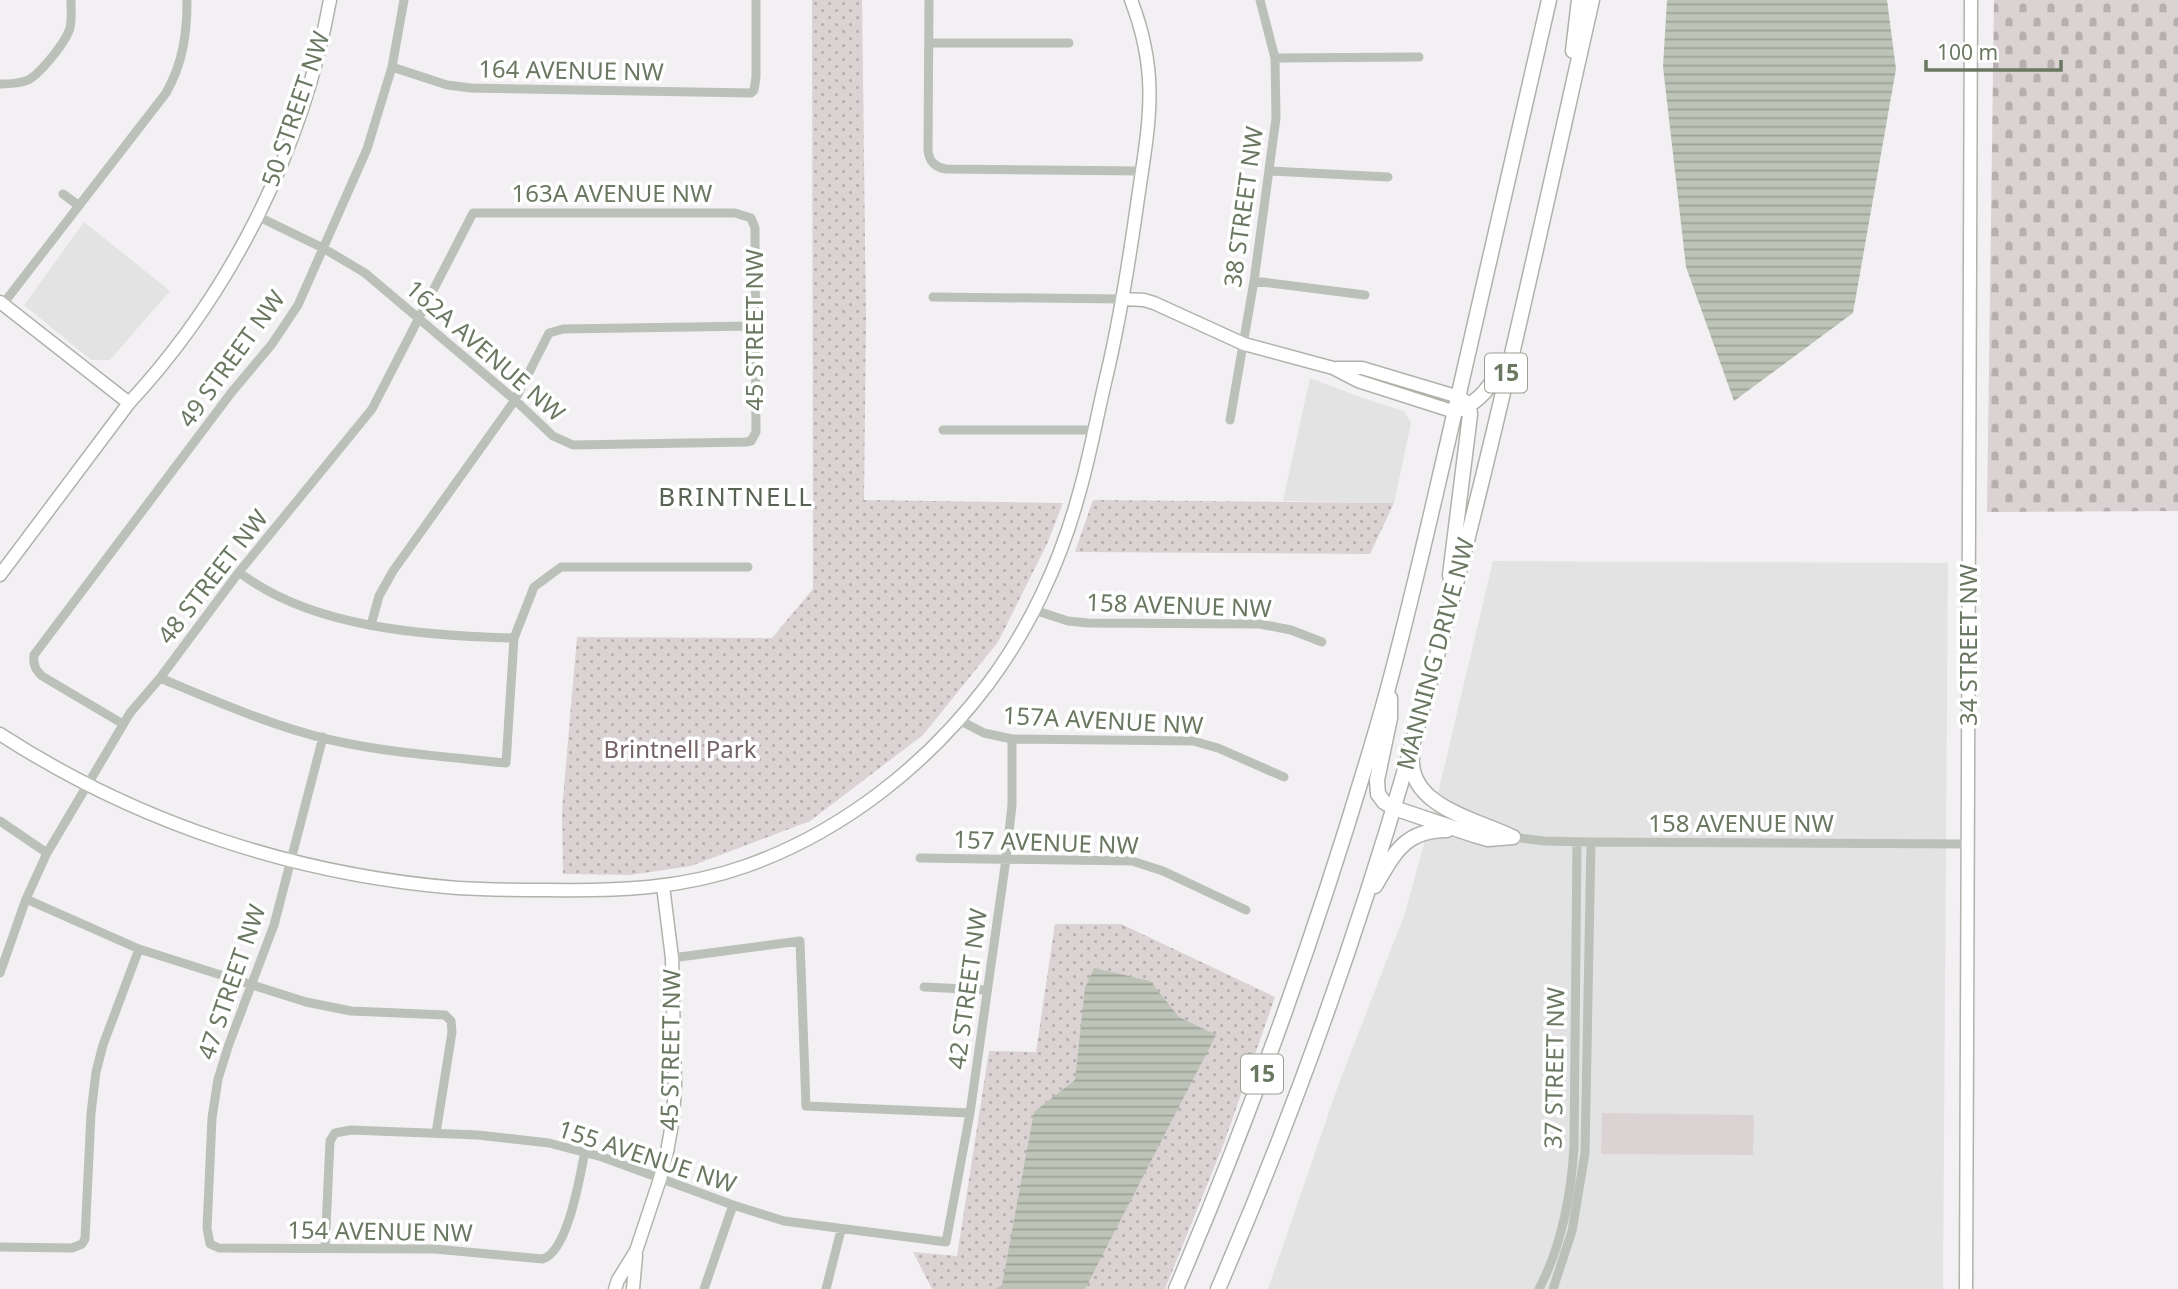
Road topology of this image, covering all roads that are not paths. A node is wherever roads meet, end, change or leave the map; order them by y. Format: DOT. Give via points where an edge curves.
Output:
graph roads {
  1 [pos="71,0"];
  2 [pos="187,0"];
  3 [pos="330,0"];
  4 [pos="404,0"];
  5 [pos="756,0"];
  6 [pos="929,0"];
  7 [pos="1131,0"];
  8 [pos="1260,0"];
  9 [pos="1549,0"];
  10 [pos="1579,0"];
  11 [pos="1592,0"];
  12 [pos="1971,0"];
  13 [pos="1069,43"];
  14 [pos="929,44"];
  15 [pos="1419,57"];
  16 [pos="1275,58"];
  17 [pos="392,68"];
  18 [pos="0,84"];
  19 [pos="1570,95"];
  20 [pos="1270,170"];
  21 [pos="1142,171"];
  22 [pos="1388,177"];
  23 [pos="63,194"];
  24 [pos="78,205"];
  25 [pos="473,213"];
  26 [pos="257,216"];
  27 [pos="751,218"];
  28 [pos="323,248"];
  29 [pos="1254,281"];
  30 [pos="1365,295"];
  31 [pos="933,297"];
  32 [pos="1123,299"];
  33 [pos="2,303"];
  34 [pos="417,319"];
  35 [pos="754,326"];
  36 [pos="1244,344"];
  37 [pos="1511,351"];
  38 [pos="1333,368"];
  39 [pos="515,400"];
  40 [pos="1464,401"];
  41 [pos="129,403"];
  42 [pos="1455,412"];
  43 [pos="1230,420"];
  44 [pos="943,430"];
  45 [pos="1094,430"];
  46 [pos="751,441"];
  47 [pos="748,567"];
  48 [pos="240,572"];
  49 [pos="0,575"];
  50 [pos="1455,590"];
  51 [pos="1034,610"];
  52 [pos="371,625"];
  53 [pos="514,638"];
  54 [pos="1322,642"];
  55 [pos="1391,676"];
  56 [pos="160,678"];
  57 [pos="959,720"];
  58 [pos="123,724"];
  59 [pos="0,734"];
  60 [pos="323,737"];
  61 [pos="1012,739"];
  62 [pos="1413,745"];
  63 [pos="1284,777"];
  64 [pos="88,786"];
  65 [pos="1394,808"];
  66 [pos="0,821"];
  67 [pos="1458,831"];
  68 [pos="1513,837"];
  69 [pos="1577,842"];
  70 [pos="1591,842"];
  71 [pos="1969,844"];
  72 [pos="47,853"];
  73 [pos="920,858"];
  74 [pos="1006,859"];
  75 [pos="291,860"];
  76 [pos="663,886"];
  77 [pos="26,900"];
  78 [pos="1363,906"];
  79 [pos="1246,910"];
  80 [pos="139,949"];
  81 [pos="672,958"];
  82 [pos="0,973"];
  83 [pos="252,985"];
  84 [pos="925,987"];
  85 [pos="986,990"];
  86 [pos="971,1113"];
  87 [pos="436,1133"];
  88 [pos="585,1151"];
  89 [pos="660,1179"];
  90 [pos="733,1205"];
  91 [pos="841,1230"];
  92 [pos="946,1242"];
  93 [pos="210,1244"];
  94 [pos="0,1247"];
  95 [pos="1193,1249"];
  96 [pos="325,1250"];
  97 [pos="636,1251"];
  98 [pos="615,1289"];
  99 [pos="633,1289"];
  100 [pos="705,1289"];
  101 [pos="826,1289"];
  102 [pos="1176,1289"];
  103 [pos="1186,1289"];
  104 [pos="1217,1289"];
  105 [pos="1539,1289"];
  106 [pos="1553,1289"];
  107 [pos="1965,1289"];
  1 -- 18 [label="street" via="67,34 40,71 22,83"];
  2 -- 24 [label="street" via="184,46 173,81"];
  3 -- 26 [label="street, 50 STREET NW" via="307,92"];
  4 -- 17 [label="street, 49 STREET NW"];
  5 -- 17 [label="street, 164 AVENUE NW" via="756,77 751,93 471,88"];
  6 -- 14 [label="street"];
  7 -- 21 [label="street" via="1150,80 1150,120"];
  8 -- 16 [label="street, 38 STREET NW"];
  9 -- 40 [label="main road, 15"];
  10 -- 19 [label="main road"];
  11 -- 19 [label="main road, MANNING DRIVE NW / 15"];
  12 -- 71 [label="street, 34 STREET NW"];
  13 -- 14 [label="street"];
  14 -- 21 [label="street" via="928,150 934,165 946,169"];
  15 -- 16 [label="street"];
  16 -- 20 [label="street, 38 STREET NW" via="1276,118"];
  17 -- 28 [label="street, 49 STREET NW" via="367,149"];
  19 -- 37 [label="main road, MANNING DRIVE NW / 15"];
  20 -- 22 [label="street"];
  20 -- 29 [label="street, 38 STREET NW"];
  21 -- 32 [label="street"];
  23 -- 24 [label="street"];
  24 -- 33 [label="street"];
  25 -- 27 [label="street, 163A AVENUE NW" via="735,213"];
  25 -- 34 [label="street, 48 STREET NW"];
  26 -- 28 [label="street, 162A AVENUE NW"];
  26 -- 41 [label="street, 50 STREET NW" via="213,294"];
  27 -- 35 [label="street, 45 STREET NW" via="755,228"];
  28 -- 34 [label="street, 162A AVENUE NW" via="365,273"];
  28 -- 58 [label="street, 49 STREET NW" via="298,305 279,334 34,655 42,676"];
  29 -- 30 [label="street"];
  29 -- 36 [label="street, 38 STREET NW"];
  31 -- 32 [label="street"];
  32 -- 36 [label="street" via="1154,303"];
  32 -- 45 [label="street"];
  33 -- 41 [label="street"];
  34 -- 39 [label="street, 162A AVENUE NW"];
  34 -- 48 [label="street, 48 STREET NW" via="372,409"];
  35 -- 39 [label="street" via="563,329 549,333"];
  35 -- 46 [label="street, 45 STREET NW" via="756,432"];
  36 -- 38 [label="street"];
  36 -- 43 [label="street, 38 STREET NW"];
  37 -- 40 [label="main road" via="1489,388"];
  37 -- 50 [label="main road, MANNING DRIVE NW / 15"];
  38 -- 40 [label="street" via="1362,368"];
  38 -- 42 [label="street" via="1358,381"];
  39 -- 46 [label="street, 162A AVENUE NW" via="552,436 573,445"];
  39 -- 52 [label="street" via="393,572 379,596"];
  40 -- 42 [label="main road"];
  40 -- 50 [label="main road" via="1470,415 1450,575"];
  41 -- 49 [label="street, 50 STREET NW"];
  42 -- 55 [label="main road, MANNING DRIVE NW"];
  44 -- 45 [label="street"];
  45 -- 51 [label="street" via="1072,517"];
  47 -- 53 [label="street" via="561,567 534,587"];
  48 -- 52 [label="street" via="279,598"];
  48 -- 56 [label="street, 48 STREET NW"];
  50 -- 62 [label="main road, MANNING DRIVE NW / 15"];
  51 -- 54 [label="street, 158 AVENUE NW" via="1098,624 1260,624"];
  51 -- 57 [label="street" via="1002,664"];
  52 -- 53 [label="street" via="463,637"];
  53 -- 60 [label="street" via="506,763"];
  55 -- 65 [label="main road" via="1390,718 1377,780 1378,794"];
  55 -- 95 [label="main road, MANNING DRIVE NW / 15" via="1337,855 1267,1060"];
  56 -- 58 [label="street, 48 STREET NW"];
  56 -- 60 [label="street"];
  57 -- 61 [label="street, 157A AVENUE NW" via="984,733"];
  57 -- 76 [label="street" via="872,799 811,837 747,866"];
  58 -- 64 [label="street, 48 STREET NW"];
  59 -- 64 [label="street"];
  60 -- 75 [label="street, 47 STREET NW"];
  61 -- 63 [label="street, 157A AVENUE NW" via="1193,741"];
  61 -- 74 [label="street, 42 STREET NW"];
  62 -- 65 [label="main road, MANNING DRIVE NW"];
  62 -- 68 [label="main road" via="1411,764 1427,795 1452,813"];
  64 -- 72 [label="street, 48 STREET NW"];
  64 -- 75 [label="street" via="224,842"];
  65 -- 67 [label="main road"];
  65 -- 78 [label="main road, MANNING DRIVE NW"];
  66 -- 72 [label="street"];
  67 -- 68 [label="main road" via="1488,838"];
  67 -- 78 [label="main road" via="1433,831 1411,838 1400,847"];
  68 -- 69 [label="street, 158 AVENUE NW"];
  69 -- 70 [label="street, 158 AVENUE NW"];
  69 -- 105 [label="street, 37 STREET NW" via="1571,1188 1558,1243"];
  70 -- 71 [label="street, 158 AVENUE NW"];
  70 -- 106 [label="street, 37 STREET NW" via="1586,1153 1572,1231"];
  71 -- 107 [label="street, 34 STREET NW"];
  72 -- 77 [label="street, 48 STREET NW"];
  73 -- 74 [label="street, 157 AVENUE NW"];
  74 -- 79 [label="street, 157 AVENUE NW" via="1132,861"];
  74 -- 85 [label="street, 42 STREET NW"];
  75 -- 76 [label="street" via="381,879 460,888"];
  75 -- 83 [label="street, 47 STREET NW"];
  76 -- 81 [label="street, 45 STREET NW"];
  77 -- 80 [label="street"];
  77 -- 82 [label="street, 48 STREET NW"];
  78 -- 104 [label="main road, MANNING DRIVE NW / 15" via="1302,1081"];
  80 -- 83 [label="street"];
  80 -- 94 [label="street" via="96,1073 87,1234 82,1244 72,1248"];
  81 -- 86 [label="street" via="800,941 806,1106"];
  81 -- 89 [label="street, 45 STREET NW" via="674,1101"];
  83 -- 87 [label="street" via="335,1009 449,1017 452,1032"];
  83 -- 93 [label="street, 47 STREET NW" via="225,1056 213,1107"];
  84 -- 85 [label="street"];
  85 -- 86 [label="street, 42 STREET NW"];
  86 -- 92 [label="street, 42 STREET NW"];
  87 -- 88 [label="street, 155 AVENUE NW" via="521,1139"];
  87 -- 96 [label="street, 155 AVENUE NW" via="335,1133 329,1145"];
  88 -- 89 [label="street, 155 AVENUE NW"];
  88 -- 96 [label="street, 154 AVENUE NW" via="571,1212 559,1246 549,1257"];
  89 -- 90 [label="street, 155 AVENUE NW"];
  89 -- 97 [label="street, 45 STREET NW"];
  90 -- 91 [label="street, 155 AVENUE NW" via="784,1221"];
  90 -- 100 [label="street"];
  91 -- 92 [label="street, 155 AVENUE NW"];
  91 -- 101 [label="street"];
  93 -- 96 [label="street, 154 AVENUE NW" via="219,1248"];
  95 -- 102 [label="main road, MANNING DRIVE NW / 15"];
  95 -- 103 [label="main road"];
  97 -- 98 [label="street, 45 STREET NW"];
  97 -- 99 [label="street, 45 STREET NW"];
}
